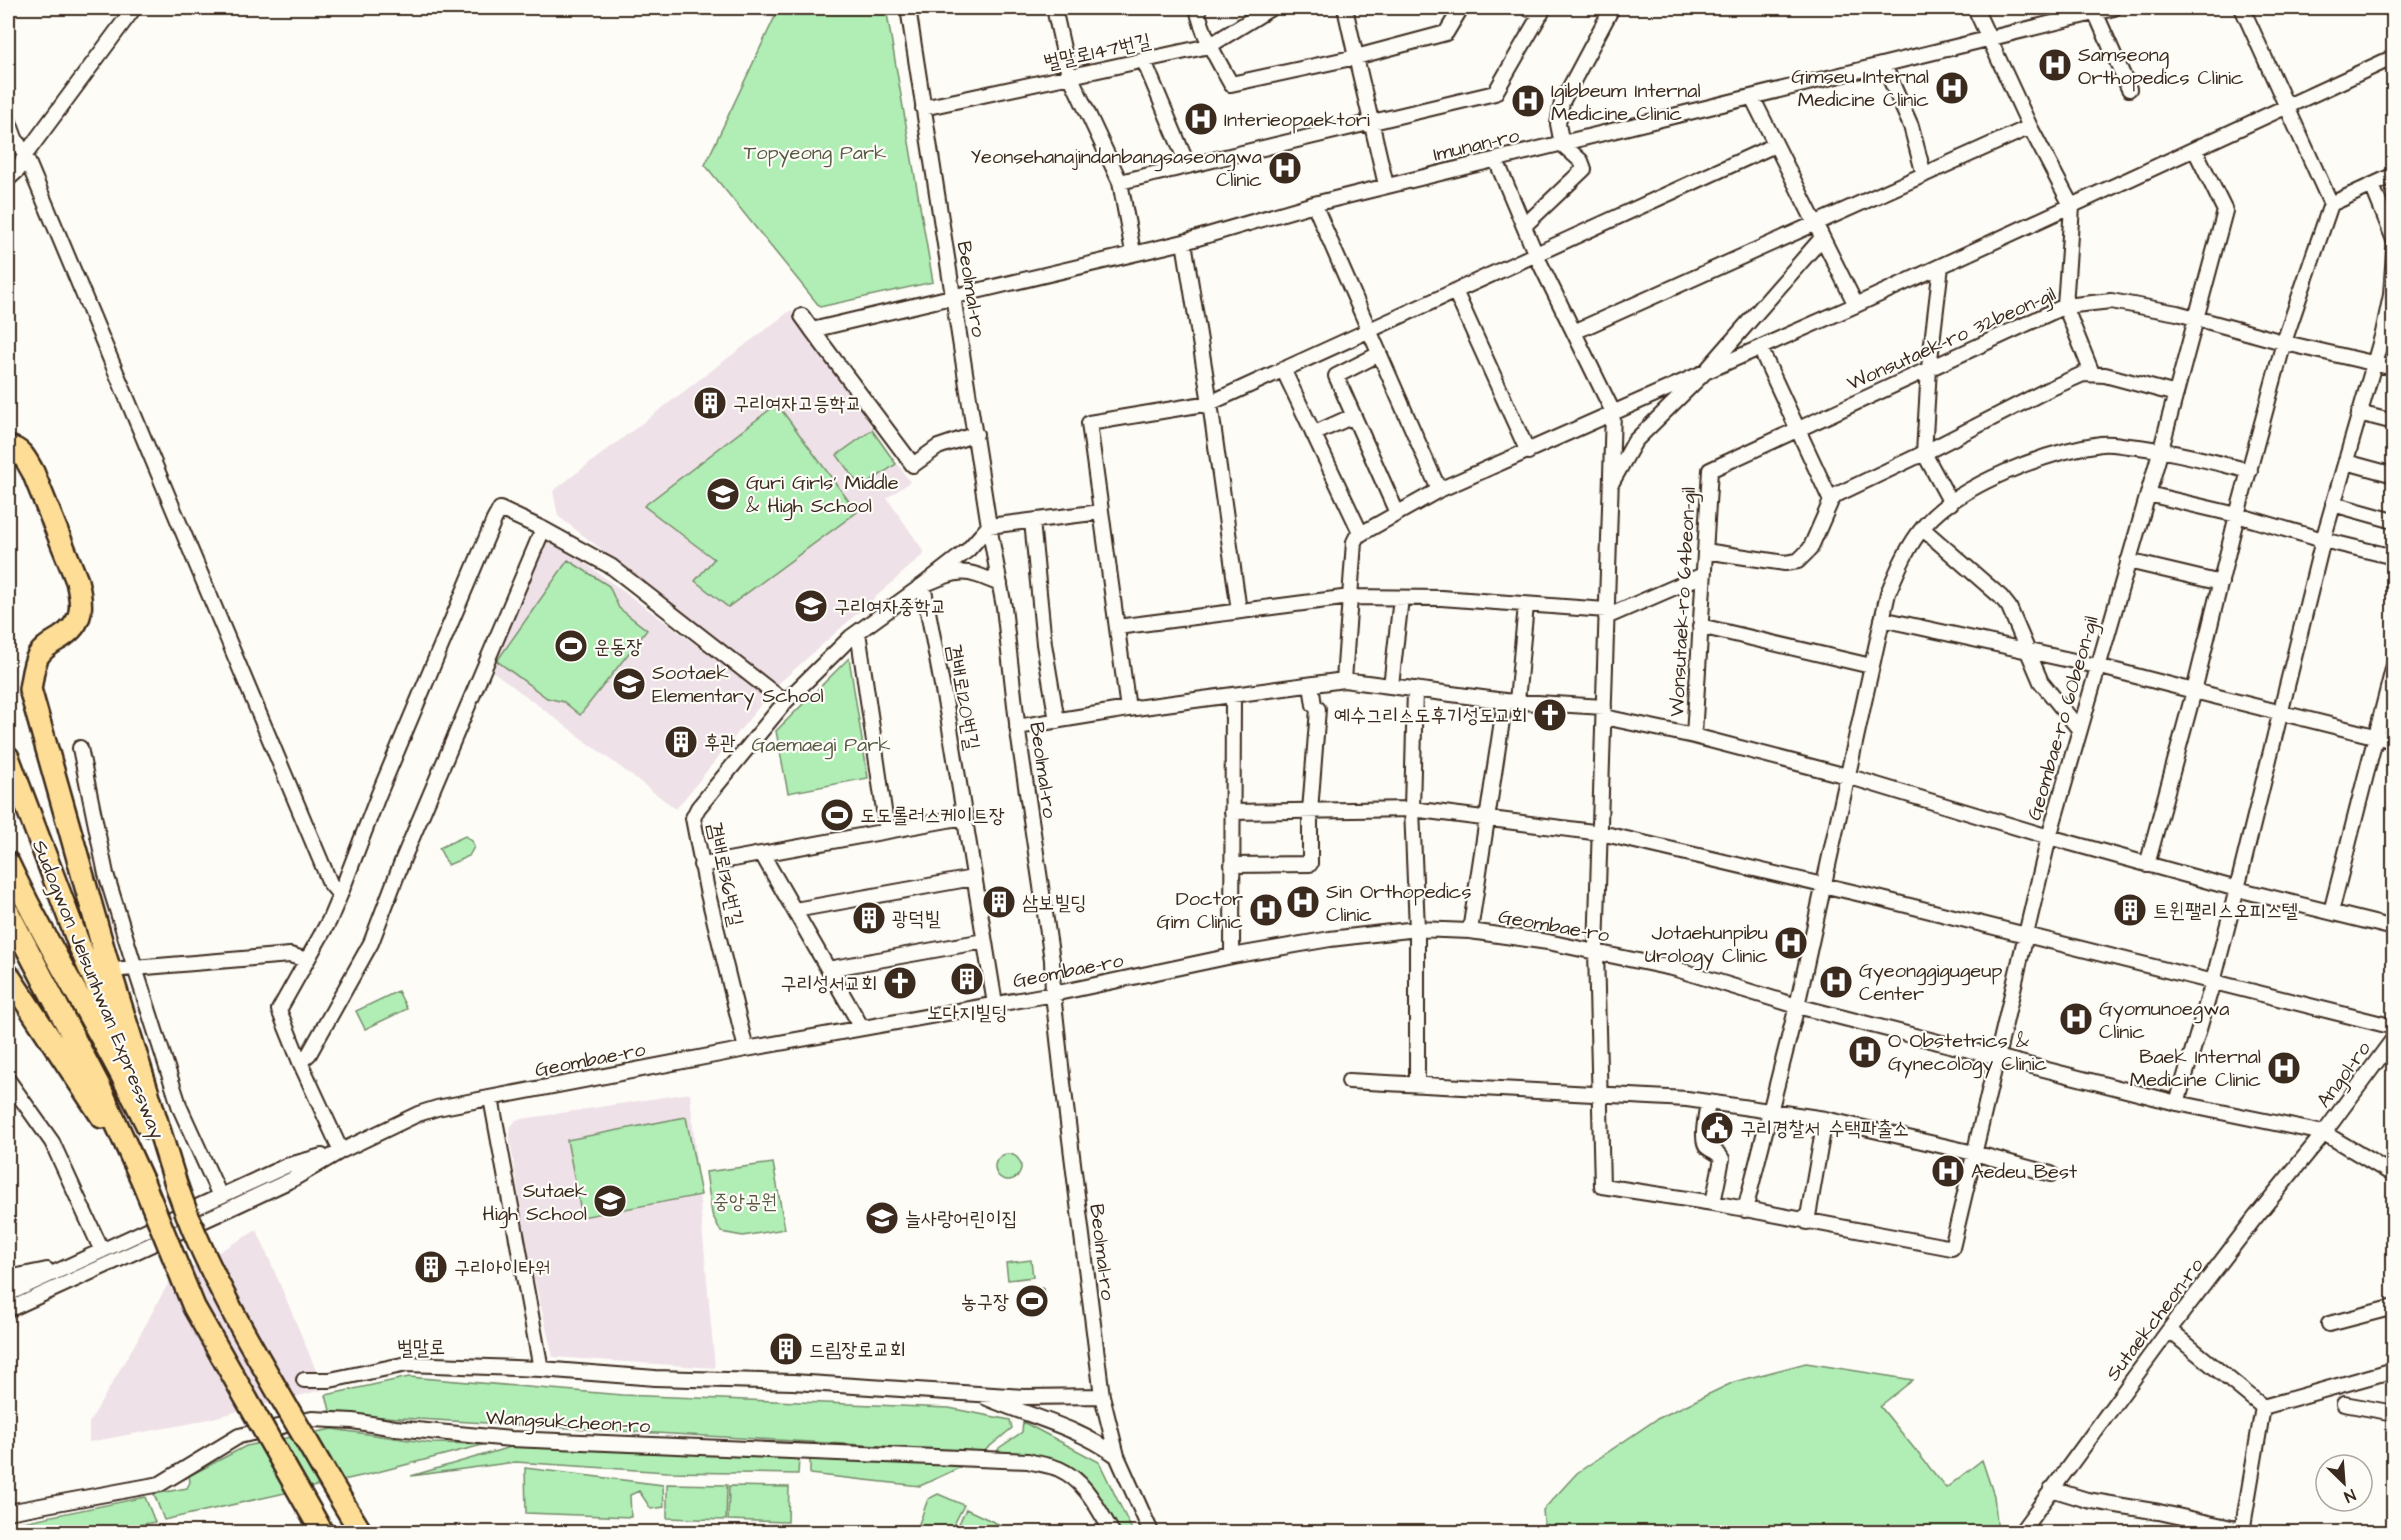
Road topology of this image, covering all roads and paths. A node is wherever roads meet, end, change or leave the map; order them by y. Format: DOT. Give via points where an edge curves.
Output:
graph roads {
  1 [pos="135,8"];
  2 [pos="908,8"];
  3 [pos="1054,8"];
  4 [pos="1197,8"];
  5 [pos="1270,8"];
  6 [pos="1345,8"];
  7 [pos="1461,8"];
  8 [pos="1527,8"];
  9 [pos="1612,8"];
  10 [pos="1975,8"];
  11 [pos="2114,8"];
  12 [pos="2242,8"];
  13 [pos="1543,11"];
  14 [pos="2095,12"];
  15 [pos="1988,39"];
  16 [pos="1209,46"];
  17 [pos="1356,57"];
  18 [pos="2394,57"];
  19 [pos="1144,61"];
  20 [pos="1884,65"];
  21 [pos="1071,76"];
  22 [pos="2129,89"];
  23 [pos="1752,98"];
  24 [pos="2286,107"];
  25 [pos="922,108"];
  26 [pos="8,119"];
  27 [pos="1371,122"];
  28 [pos="2030,126"];
  29 [pos="1562,144"];
  30 [pos="1775,145"];
  31 [pos="2195,150"];
  32 [pos="25,155"];
  33 [pos="1496,160"];
  34 [pos="1188,166"];
  35 [pos="1924,175"];
  36 [pos="2394,175"];
  37 [pos="8,179"];
  38 [pos="1120,182"];
  39 [pos="2372,185"];
  40 [pos="1386,186"];
  41 [pos="1314,204"];
  42 [pos="2331,204"];
  43 [pos="2072,207"];
  44 [pos="1814,225"];
  45 [pos="1524,226"];
  46 [pos="1821,239"];
  47 [pos="2394,240"];
  48 [pos="1184,242"];
  49 [pos="1133,252"];
  50 [pos="2394,252"];
  51 [pos="1536,255"];
  52 [pos="1941,266"];
  53 [pos="1455,291"];
  54 [pos="953,295"];
  55 [pos="1856,305"];
  56 [pos="2065,306"];
  57 [pos="802,316"];
  58 [pos="2197,318"];
  59 [pos="1368,329"];
  60 [pos="812,330"];
  61 [pos="1574,332"];
  62 [pos="2284,342"];
  63 [pos="1760,348"];
  64 [pos="1379,354"];
  65 [pos="2374,363"];
  66 [pos="1929,368"];
  67 [pos="2394,368"];
  68 [pos="1283,369"];
  69 [pos="1705,372"];
  70 [pos="2092,373"];
  71 [pos="2176,394"];
  72 [pos="1210,403"];
  73 [pos="1613,412"];
  74 [pos="2359,413"];
  75 [pos="1353,416"];
  76 [pos="2394,422"];
  77 [pos="1797,430"];
  78 [pos="976,434"];
  79 [pos="1313,434"];
  80 [pos="8,447"];
  81 [pos="2161,449"];
  82 [pos="1528,452"];
  83 [pos="1924,453"];
  84 [pos="2346,462"];
  85 [pos="1710,470"];
  86 [pos="2250,471"];
  87 [pos="2394,475"];
  88 [pos="1610,485"];
  89 [pos="1439,490"];
  90 [pos="2148,494"];
  91 [pos="1831,501"];
  92 [pos="1951,503"];
  93 [pos="2333,504"];
  94 [pos="1101,512"];
  95 [pos="1397,513"];
  96 [pos="2238,515"];
  97 [pos="1032,521"];
  98 [pos="2394,521"];
  99 [pos="989,526"];
  100 [pos="543,529"];
  101 [pos="1923,529"];
  102 [pos="1361,534"];
  103 [pos="2323,540"];
  104 [pos="1705,551"];
  105 [pos="2394,557"];
  106 [pos="2128,561"];
  107 [pos="1703,575"];
  108 [pos="2221,583"];
  109 [pos="1000,584"];
  110 [pos="923,585"];
  111 [pos="1350,597"];
  112 [pos="1401,598"];
  113 [pos="1526,605"];
  114 [pos="1239,610"];
  115 [pos="1606,614"];
  116 [pos="1882,619"];
  117 [pos="1700,626"];
  118 [pos="1117,627"];
  119 [pos="858,632"];
  120 [pos="2028,651"];
  121 [pos="2394,665"];
  122 [pos="1871,666"];
  123 [pos="2097,666"];
  124 [pos="1344,681"];
  125 [pos="1311,685"];
  126 [pos="1391,686"];
  127 [pos="1415,689"];
  128 [pos="2194,691"];
  129 [pos="1233,697"];
  130 [pos="1511,701"];
  131 [pos="785,702"];
  132 [pos="1128,709"];
  133 [pos="1604,712"];
  134 [pos="2281,713"];
  135 [pos="1057,721"];
  136 [pos="1017,727"];
  137 [pos="2079,729"];
  138 [pos="1694,736"];
  139 [pos="2376,736"];
  140 [pos="2394,741"];
  141 [pos="80,748"];
  142 [pos="8,757"];
  143 [pos="1847,776"];
  144 [pos="1412,809"];
  145 [pos="1310,811"];
  146 [pos="1232,812"];
  147 [pos="964,818"];
  148 [pos="1487,818"];
  149 [pos="886,831"];
  150 [pos="1601,833"];
  151 [pos="2049,837"];
  152 [pos="762,854"];
  153 [pos="8,863"];
  154 [pos="701,865"];
  155 [pos="2147,865"];
  156 [pos="1232,866"];
  157 [pos="973,878"];
  158 [pos="1823,886"];
  159 [pos="2237,889"];
  160 [pos="340,895"];
  161 [pos="795,910"];
  162 [pos="8,912"];
  163 [pos="2331,912"];
  164 [pos="2394,928"];
  165 [pos="1417,929"];
  166 [pos="1470,931"];
  167 [pos="2025,936"];
  168 [pos="984,941"];
  169 [pos="1596,951"];
  170 [pos="1232,956"];
  171 [pos="307,960"];
  172 [pos="129,969"];
  173 [pos="828,969"];
  174 [pos="8,975"];
  175 [pos="2213,982"];
  176 [pos="1053,994"];
  177 [pos="995,1004"];
  178 [pos="1797,1006"];
  179 [pos="2394,1027"];
  180 [pos="862,1028"];
  181 [pos="2394,1038"];
  182 [pos="746,1049"];
  183 [pos="1996,1056"];
  184 [pos="300,1062"];
  185 [pos="8,1080"];
  186 [pos="1349,1081"];
  187 [pos="1417,1084"];
  188 [pos="1600,1093"];
  189 [pos="491,1098"];
  190 [pos="1708,1102"];
  191 [pos="2177,1103"];
  192 [pos="1771,1110"];
  193 [pos="1825,1119"];
  194 [pos="2324,1133"];
  195 [pos="341,1151"];
  196 [pos="1974,1153"];
  197 [pos="2051,1174"];
  198 [pos="2394,1174"];
  199 [pos="143,1182"];
  200 [pos="177,1187"];
  201 [pos="220,1196"];
  202 [pos="1713,1203"];
  203 [pos="1745,1210"];
  204 [pos="1807,1222"];
  205 [pos="102,1251"];
  206 [pos="73,1264"];
  207 [pos="8,1278"];
  208 [pos="79,1278"];
  209 [pos="8,1294"];
  210 [pos="2394,1307"];
  211 [pos="8,1310"];
  212 [pos="8,1318"];
  213 [pos="2329,1324"];
  214 [pos="2169,1330"];
  215 [pos="541,1369"];
  216 [pos="2394,1370"];
  217 [pos="304,1380"];
  218 [pos="977,1394"];
  219 [pos="1102,1396"];
  220 [pos="2344,1404"];
  221 [pos="2263,1407"];
  222 [pos="2394,1413"];
  223 [pos="1117,1456"];
  224 [pos="2051,1489"];
  225 [pos="8,1512"];
  226 [pos="2245,1532"];
  227 [pos="322,1533"];
  228 [pos="361,1533"];
  229 [pos="1112,1533"];
  230 [pos="1151,1533"];
  231 [pos="2021,1533"];
  1 -- 32 [label="street"];
  2 -- 25 [label="street, Beolmal-ro"];
  3 -- 21 [label="street"];
  4 -- 16 [label="street"];
  5 -- 16 [label="street, 벌말로147번길"];
  6 -- 17 [label="street"];
  7 -- 17 [label="street" via="1446,33"];
  8 -- 13 [label="street"];
  9 -- 29 [label="street" via="1562,102 1558,124"];
  10 -- 15 [label="street"];
  11 -- 14 [label="street, Imunan-ro"];
  12 -- 24 [label="street"];
  13 -- 27 [label="street" via="1496,93"];
  14 -- 15 [label="street, Imunan-ro"];
  14 -- 22 [label="street"];
  15 -- 20 [label="street, Imunan-ro"];
  15 -- 28 [label="street"];
  16 -- 17 [label="street" via="1231,84"];
  16 -- 19 [label="street, 벌말로147번길"];
  17 -- 27 [label="street"];
  18 -- 24 [label="street"];
  19 -- 21 [label="street, 벌말로147번길"];
  19 -- 34 [label="street"];
  20 -- 23 [label="street, Imunan-ro"];
  20 -- 35 [label="street" via="1911,126"];
  21 -- 25 [label="street, 벌말로147번길"];
  21 -- 38 [label="street"];
  23 -- 29 [label="street, Imunan-ro"];
  23 -- 30 [label="street"];
  24 -- 31 [label="street"];
  24 -- 42 [label="street"];
  25 -- 54 [label="street, Beolmal-ro"];
  26 -- 32 [label="street"];
  27 -- 34 [label="street"];
  27 -- 40 [label="street"];
  28 -- 35 [label="street"];
  28 -- 43 [label="street"];
  29 -- 33 [label="street, Imunan-ro"];
  29 -- 45 [label="street" via="1581,161 1584,169"];
  30 -- 44 [label="street"];
  30 -- 51 [label="street"];
  31 -- 43 [label="street"];
  31 -- 58 [label="street, Geombae-ro 60beon-gil" via="2225,211"];
  32 -- 37 [label="street"];
  32 -- 160 [label="street" via="330,883"];
  33 -- 40 [label="street, Imunan-ro"];
  33 -- 45 [label="street"];
  34 -- 38 [label="street"];
  35 -- 44 [label="street"];
  36 -- 39 [label="street"];
  38 -- 49 [label="street"];
  39 -- 42 [label="street"];
  39 -- 47 [label="street"];
  40 -- 41 [label="street, Imunan-ro"];
  41 -- 48 [label="street, Imunan-ro"];
  41 -- 59 [label="street"];
  42 -- 62 [label="street"];
  43 -- 52 [label="street"];
  43 -- 56 [label="street"];
  44 -- 46 [label="street"];
  44 -- 61 [label="street"];
  45 -- 51 [label="street"];
  46 -- 55 [label="street"];
  46 -- 69 [label="street"];
  48 -- 49 [label="street, Imunan-ro"];
  48 -- 72 [label="street"];
  49 -- 54 [label="street, Imunan-ro"];
  50 -- 65 [label="street" via="2391,295"];
  51 -- 53 [label="street"];
  51 -- 61 [label="street"];
  52 -- 55 [label="street"];
  52 -- 66 [label="street"];
  53 -- 59 [label="street"];
  53 -- 82 [label="street"];
  54 -- 60 [label="street, Imunan-ro"];
  54 -- 78 [label="street, Beolmal-ro"];
  55 -- 63 [label="street"];
  56 -- 58 [label="street, Wonsutaek-ro 32beon-gil" via="2111,301"];
  56 -- 66 [label="street, Wonsutaek-ro 32beon-gil"];
  56 -- 70 [label="street"];
  57 -- 60 [label="street"];
  58 -- 62 [label="street, Wonsutaek-ro 32beon-gil"];
  58 -- 71 [label="street, Geombae-ro 60beon-gil"];
  59 -- 64 [label="street"];
  59 -- 68 [label="street"];
  60 -- 78 [label="street" via="913,465 938,447"];
  61 -- 73 [label="street"];
  62 -- 65 [label="street, Wonsutaek-ro 32beon-gil"];
  62 -- 86 [label="street"];
  63 -- 69 [label="street"];
  63 -- 77 [label="street"];
  64 -- 75 [label="street" via="1336,376"];
  64 -- 89 [label="street"];
  65 -- 67 [label="street, Wonsutaek-ro 32beon-gil"];
  65 -- 74 [label="street"];
  66 -- 77 [label="street, Wonsutaek-ro 32beon-gil"];
  66 -- 83 [label="street"];
  68 -- 72 [label="street"];
  68 -- 79 [label="street"];
  69 -- 73 [label="street"];
  69 -- 88 [label="street" via="1635,441"];
  70 -- 71 [label="street"];
  70 -- 83 [label="street" via="2047,390"];
  71 -- 81 [label="street, Geombae-ro 60beon-gil"];
  72 -- 94 [label="street" via="1089,423"];
  72 -- 114 [label="street"];
  73 -- 82 [label="street"];
  73 -- 88 [label="street"];
  74 -- 76 [label="street"];
  74 -- 84 [label="street"];
  75 -- 79 [label="street"];
  75 -- 95 [label="street"];
  77 -- 85 [label="street, Wonsutaek-ro 32beon-gil"];
  77 -- 91 [label="street"];
  78 -- 99 [label="street, Beolmal-ro"];
  79 -- 102 [label="street"];
  80 -- 200 [label="highway" via="16,448 33,472 81,598 81,613 69,632 45,647 36,658 30,689 106,958"];
  81 -- 86 [label="street"];
  81 -- 90 [label="street, Geombae-ro 60beon-gil"];
  81 -- 92 [label="street" via="2103,444 2038,459 1974,487"];
  82 -- 89 [label="street"];
  83 -- 91 [label="street" via="1836,495"];
  83 -- 92 [label="street"];
  84 -- 87 [label="street"];
  84 -- 93 [label="street"];
  85 -- 104 [label="street, Wonsutaek-ro 64beon-gil"];
  86 -- 96 [label="street"];
  88 -- 115 [label="street"];
  89 -- 95 [label="street"];
  90 -- 96 [label="street"];
  90 -- 106 [label="street, Geombae-ro 60beon-gil"];
  91 -- 104 [label="street" via="1810,549 1798,561"];
  92 -- 101 [label="street"];
  93 -- 98 [label="street"];
  93 -- 103 [label="street"];
  94 -- 97 [label="street"];
  94 -- 118 [label="street"];
  95 -- 102 [label="street"];
  96 -- 103 [label="street"];
  96 -- 108 [label="street"];
  97 -- 99 [label="street"];
  97 -- 135 [label="street" via="1044,645"];
  99 -- 109 [label="street, Beolmal-ro"];
  99 -- 110 [label="street" via="968,550"];
  100 -- 131 [label="street" via="612,567"];
  100 -- 160 [label="street" via="500,509 497,514"];
  100 -- 184 [label="street" via="371,943 309,1054"];
  101 -- 116 [label="street" via="1903,558"];
  101 -- 120 [label="street" via="2001,597"];
  102 -- 111 [label="street" via="1354,542"];
  103 -- 105 [label="street"];
  103 -- 134 [label="street"];
  104 -- 107 [label="street, Wonsutaek-ro 64beon-gil"];
  106 -- 108 [label="street"];
  106 -- 123 [label="street, Geombae-ro 60beon-gil"];
  107 -- 115 [label="street"];
  107 -- 117 [label="street, Wonsutaek-ro 64beon-gil"];
  108 -- 128 [label="street"];
  109 -- 110 [label="street" via="961,570"];
  109 -- 136 [label="street, Beolmal-ro"];
  110 -- 119 [label="street, 겸배로136번길"];
  110 -- 147 [label="street, 겸배로120번길"];
  111 -- 112 [label="street"];
  111 -- 114 [label="street"];
  111 -- 124 [label="street"];
  112 -- 113 [label="street"];
  112 -- 126 [label="street"];
  113 -- 115 [label="street"];
  113 -- 130 [label="street"];
  114 -- 118 [label="street"];
  115 -- 133 [label="street"];
  116 -- 120 [label="street"];
  116 -- 122 [label="street"];
  117 -- 122 [label="street"];
  117 -- 138 [label="street, Wonsutaek-ro 64beon-gil"];
  118 -- 132 [label="street"];
  119 -- 131 [label="street, 겸배로136번길"];
  119 -- 149 [label="street"];
  120 -- 123 [label="street"];
  120 -- 137 [label="street" via="2041,682"];
  121 -- 139 [label="street"];
  122 -- 143 [label="street"];
  123 -- 128 [label="street"];
  123 -- 137 [label="street, Geombae-ro 60beon-gil"];
  124 -- 125 [label="street"];
  124 -- 126 [label="street"];
  125 -- 129 [label="street"];
  125 -- 145 [label="street" via="1318,709"];
  126 -- 127 [label="street"];
  127 -- 130 [label="street"];
  127 -- 144 [label="street"];
  128 -- 134 [label="street"];
  128 -- 155 [label="street"];
  129 -- 132 [label="street"];
  129 -- 146 [label="street"];
  130 -- 133 [label="street"];
  130 -- 148 [label="street"];
  131 -- 154 [label="street, 겸배로136번길" via="698,808 693,818"];
  132 -- 135 [label="street"];
  133 -- 138 [label="street"];
  133 -- 150 [label="street"];
  134 -- 139 [label="street"];
  134 -- 159 [label="street"];
  135 -- 136 [label="street"];
  136 -- 176 [label="street, Beolmal-ro" via="1052,960"];
  137 -- 151 [label="street, Geombae-ro 60beon-gil"];
  138 -- 143 [label="street"];
  139 -- 140 [label="street"];
  139 -- 163 [label="street"];
  141 -- 172 [label="street"];
  142 -- 200 [label="highway, Sudogwon Je1sunhwan Expressway"];
  143 -- 151 [label="street"];
  143 -- 158 [label="street"];
  144 -- 145 [label="street"];
  144 -- 148 [label="street"];
  144 -- 165 [label="street"];
  145 -- 146 [label="street"];
  145 -- 156 [label="street" via="1310,864"];
  146 -- 156 [label="street"];
  147 -- 149 [label="street"];
  147 -- 157 [label="street, 겸배로120번길"];
  148 -- 150 [label="street"];
  148 -- 166 [label="street"];
  149 -- 152 [label="street"];
  150 -- 158 [label="street"];
  150 -- 169 [label="street"];
  151 -- 155 [label="street"];
  151 -- 167 [label="street, Geombae-ro 60beon-gil"];
  152 -- 154 [label="street"];
  152 -- 161 [label="street"];
  153 -- 200 [label="highway, Sudogwon Je1sunhwan Expressway"];
  154 -- 182 [label="street, 겸배로136번길"];
  155 -- 159 [label="street"];
  156 -- 170 [label="street"];
  157 -- 161 [label="street"];
  157 -- 168 [label="street, 겸배로120번길"];
  158 -- 167 [label="street"];
  158 -- 178 [label="street"];
  159 -- 163 [label="street"];
  159 -- 175 [label="street"];
  160 -- 171 [label="street"];
  161 -- 173 [label="street"];
  162 -- 199 [label="highway, Sudogwon Je1sunhwan Expressway" via="99,1086"];
  163 -- 164 [label="street"];
  165 -- 166 [label="street, Geombae-ro"];
  165 -- 170 [label="street, Geombae-ro"];
  165 -- 187 [label="street"];
  166 -- 169 [label="street, Geombae-ro"];
  167 -- 175 [label="street"];
  167 -- 183 [label="street, Geombae-ro 60beon-gil"];
  168 -- 173 [label="street"];
  168 -- 177 [label="street, 겸배로120번길"];
  169 -- 178 [label="street, Geombae-ro" via="1676,969"];
  169 -- 188 [label="street"];
  170 -- 176 [label="street, Geombae-ro"];
  171 -- 172 [label="street" via="290,954"];
  171 -- 184 [label="street" via="279,1010"];
  172 -- 201 [label="street" via="180,1108"];
  173 -- 180 [label="street"];
  174 -- 199 [label="highway, Sudogwon Je1sunhwan Expressway"];
  175 -- 179 [label="street"];
  175 -- 191 [label="street"];
  176 -- 177 [label="street, Geombae-ro"];
  176 -- 219 [label="street, Beolmal-ro"];
  177 -- 180 [label="street, Geombae-ro"];
  178 -- 183 [label="street, Geombae-ro"];
  178 -- 192 [label="street"];
  180 -- 182 [label="street, Geombae-ro"];
  181 -- 194 [label="street, Angol-ro"];
  182 -- 189 [label="street, Geombae-ro"];
  183 -- 191 [label="street, Geombae-ro"];
  183 -- 196 [label="street, Geombae-ro 60beon-gil"];
  184 -- 195 [label="street"];
  185 -- 205 [label="street" via="52,1142"];
  186 -- 187 [label="street"];
  187 -- 188 [label="street"];
  188 -- 190 [label="street"];
  188 -- 202 [label="street" via="1602,1186"];
  189 -- 195 [label="street, Geombae-ro" via="427,1111"];
  189 -- 215 [label="street"];
  190 -- 192 [label="street"];
  190 -- 202 [label="street" via="1703,1141 1722,1159"];
  191 -- 194 [label="street, Geombae-ro"];
  192 -- 193 [label="street"];
  192 -- 203 [label="street"];
  193 -- 196 [label="street"];
  193 -- 204 [label="street"];
  194 -- 198 [label="street, Geombae-ro"];
  194 -- 214 [label="street, Sutaekcheon-ro"];
  195 -- 201 [label="street, Geombae-ro" via="286,1166"];
  195 -- 208 [label="street, Geombae-ro" via="283,1184"];
  196 -- 197 [label="street"];
  196 -- 204 [label="street, Geombae-ro 60beon-gil" via="1952,1248"];
  199 -- 227 [label="highway, Sudogwon Je1sunhwan Expressway, bridge" via="194,1307"];
  200 -- 228 [label="highway, Sudogwon Je1sunhwan Expressway, bridge" via="223,1293"];
  201 -- 205 [label="street, Geombae-ro"];
  202 -- 203 [label="street"];
  203 -- 204 [label="street"];
  205 -- 206 [label="street, Geombae-ro"];
  206 -- 207 [label="street"];
  206 -- 209 [label="street"];
  208 -- 211 [label="street"];
  208 -- 212 [label="street"];
  210 -- 213 [label="street"];
  214 -- 221 [label="street"];
  214 -- 224 [label="street, Sutaekcheon-ro"];
  215 -- 217 [label="street, 벌말로" via="407,1364 330,1380"];
  215 -- 218 [label="street, 벌말로"];
  216 -- 221 [label="street"];
  218 -- 219 [label="street, 벌말로"];
  218 -- 223 [label="street" via="1059,1424"];
  219 -- 223 [label="street, Beolmal-ro"];
  220 -- 222 [label="street"];
  221 -- 226 [label="street"];
  223 -- 230 [label="street, Beolmal-ro"];
  224 -- 226 [label="street"];
  224 -- 231 [label="street, Sutaekcheon-ro"];
  225 -- 229 [label="street, Wangsukcheon-ro" via="160,1484 239,1436 312,1419 511,1439 1028,1461 1059,1468 1076,1479 1089,1493"];
}
